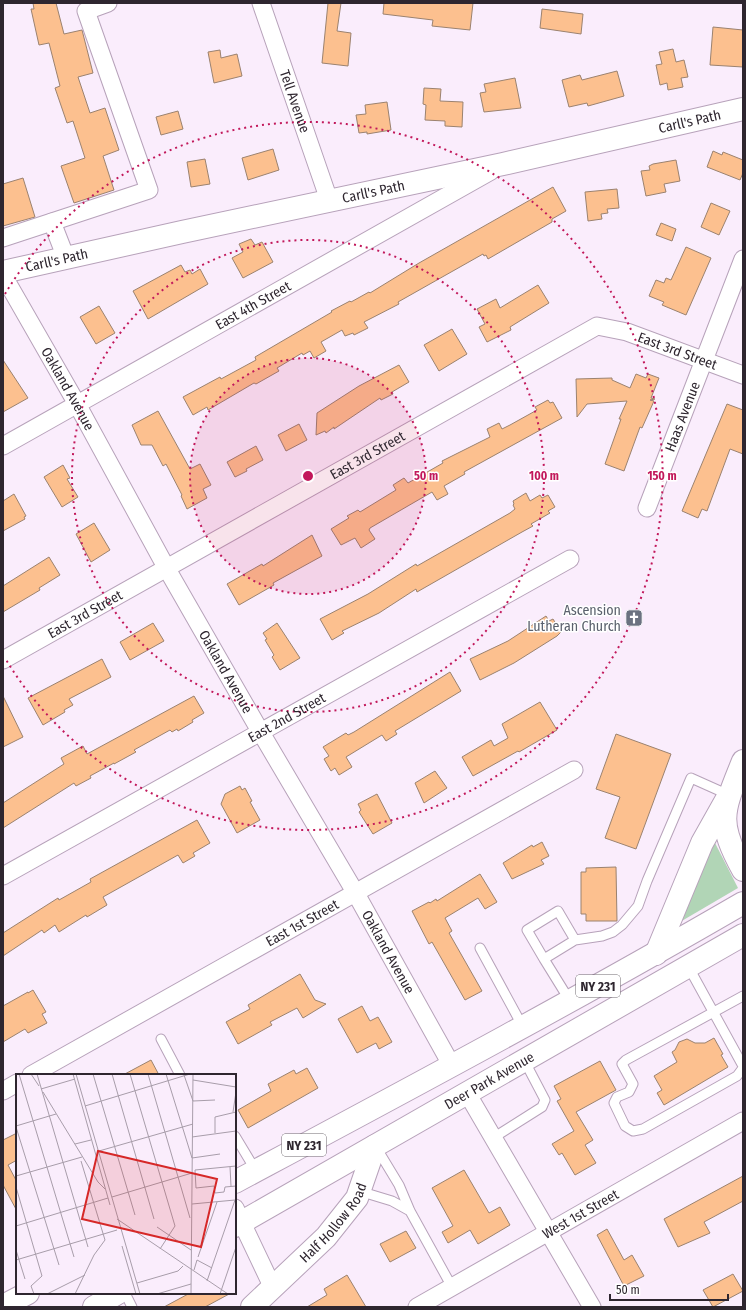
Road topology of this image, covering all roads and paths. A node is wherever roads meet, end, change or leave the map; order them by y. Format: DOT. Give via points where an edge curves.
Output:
graph roads {
  1 [pos="108,3"];
  2 [pos="261,3"];
  3 [pos="743,109"];
  4 [pos="503,164"];
  5 [pos="329,200"];
  6 [pos="52,222"];
  7 [pos="3,238"];
  8 [pos="66,258"];
  9 [pos="743,259"];
  10 [pos="3,274"];
  11 [pos="703,360"];
  12 [pos="743,375"];
  13 [pos="77,404"];
  14 [pos="3,446"];
  15 [pos="647,508"];
  16 [pos="570,559"];
  17 [pos="167,569"];
  18 [pos="3,660"];
  19 [pos="260,731"];
  20 [pos="743,761"];
  21 [pos="574,770"];
  22 [pos="729,795"];
  23 [pos="743,870"];
  24 [pos="3,876"];
  25 [pos="355,892"];
  26 [pos="743,903"];
  27 [pos="743,935"];
  28 [pos="575,940"];
  29 [pos="480,948"];
  30 [pos="656,954"];
  31 [pos="544,959"];
  32 [pos="688,966"];
  33 [pos="743,996"];
  34 [pos="570,1001"];
  35 [pos="713,1011"];
  36 [pos="523,1027"];
  37 [pos="161,1039"];
  38 [pos="524,1060"];
  39 [pos="452,1066"];
  40 [pos="743,1067"];
  41 [pos="33,1074"];
  42 [pos="179,1074"];
  43 [pos="16,1084"];
  44 [pos="3,1091"];
  45 [pos="467,1092"];
  46 [pos="743,1121"];
  47 [pos="236,1138"];
  48 [pos="493,1138"];
  49 [pos="375,1146"];
  50 [pos="256,1171"];
  51 [pos="236,1181"];
  52 [pos="360,1191"];
  53 [pos="410,1211"];
  54 [pos="237,1219"];
  55 [pos="549,1233"];
  56 [pos="272,1286"];
  57 [pos="452,1287"];
  58 [pos="26,1294"];
  59 [pos="116,1294"];
  60 [pos="126,1294"];
  61 [pos="3,1306"];
  62 [pos="94,1307"];
  63 [pos="132,1307"];
  64 [pos="252,1307"];
  65 [pos="417,1307"];
  66 [pos="592,1307"];
  1 -- 6 [label="street" via="86,11 149,190"];
  2 -- 5 [label="street, Tell Avenue"];
  3 -- 4 [label="main road, Carll's Path"];
  4 -- 5 [label="main road, Carll's Path"];
  4 -- 13 [label="street, East 4th Street"];
  5 -- 8 [label="main road, Carll's Path"];
  6 -- 7 [label="street"];
  6 -- 8 [label="street"];
  8 -- 10 [label="main road, Carll's Path"];
  9 -- 11 [label="street, Haas Avenue"];
  10 -- 13 [label="street, Oakland Avenue"];
  11 -- 12 [label="street, East 3rd Street"];
  11 -- 15 [label="street, Haas Avenue"];
  11 -- 17 [label="street, East 3rd Street" via="627,332 598,326"];
  13 -- 14 [label="street, East 4th Street"];
  13 -- 17 [label="street, Oakland Avenue"];
  16 -- 19 [label="street, East 2nd Street"];
  17 -- 18 [label="street, East 3rd Street"];
  17 -- 19 [label="street, Oakland Avenue"];
  19 -- 24 [label="street, East 2nd Street"];
  19 -- 25 [label="street, Oakland Avenue"];
  20 -- 22 [label="main road"];
  21 -- 25 [label="street, East 1st Street"];
  22 -- 23 [label="main road" via="725,831 730,848"];
  22 -- 28 [label="lane" via="691,778 638,906 613,932"];
  22 -- 30 [label="main road" via="702,844"];
  25 -- 39 [label="street, Oakland Avenue"];
  25 -- 41 [label="street, East 1st Street"];
  26 -- 30 [label="main road, Deer Park Avenue / NY 231"];
  27 -- 32 [label="main road, Deer Park Avenue / NY 231"];
  28 -- 31 [label="lane"];
  28 -- 31 [label="lane" via="558,911 527,930"];
  29 -- 36 [label="lane"];
  30 -- 34 [label="main road, Deer Park Avenue / NY 231"];
  31 -- 34 [label="lane"];
  32 -- 35 [label="lane"];
  32 -- 38 [label="main road, Deer Park Avenue / NY 231"];
  33 -- 35 [label="lane"];
  34 -- 36 [label="main road, Deer Park Avenue / NY 231"];
  35 -- 40 [label="lane"];
  35 -- 40 [label="lane" via="622,1064 632,1084 628,1092 617,1097 614,1102 625,1126 633,1130 643,1129 738,1076"];
  36 -- 39 [label="main road, Deer Park Avenue / NY 231"];
  37 -- 42 [label="lane"];
  38 -- 45 [label="main road, Deer Park Avenue / NY 231"];
  38 -- 48 [label="lane" via="545,1100 542,1107"];
  39 -- 50 [label="main road, Deer Park Avenue / NY 231"];
  43 -- 44 [label="street"];
  45 -- 48 [label="street"];
  45 -- 49 [label="main road, Deer Park Avenue / NY 231"];
  46 -- 55 [label="street, West 1st Street"];
  47 -- 50 [label="lane"];
  48 -- 55 [label="street"];
  49 -- 52 [label="main road, Half Hollow Road"];
  49 -- 53 [label="lane" via="400,1185"];
  49 -- 54 [label="main road, Deer Park Avenue / NY 231"];
  50 -- 51 [label="main road, Deer Park Avenue / NY 231"];
  52 -- 53 [label="lane" via="392,1201"];
  52 -- 56 [label="main road, Half Hollow Road" via="326,1237"];
  53 -- 57 [label="lane"];
  54 -- 56 [label="street"];
  55 -- 57 [label="street, West 1st Street"];
  55 -- 66 [label="street"];
  56 -- 64 [label="main road, Half Hollow Road"];
  57 -- 65 [label="street, West 1st Street"];
  58 -- 61 [label="main road"];
  59 -- 62 [label="main road"];
  60 -- 63 [label="lane"];
}
